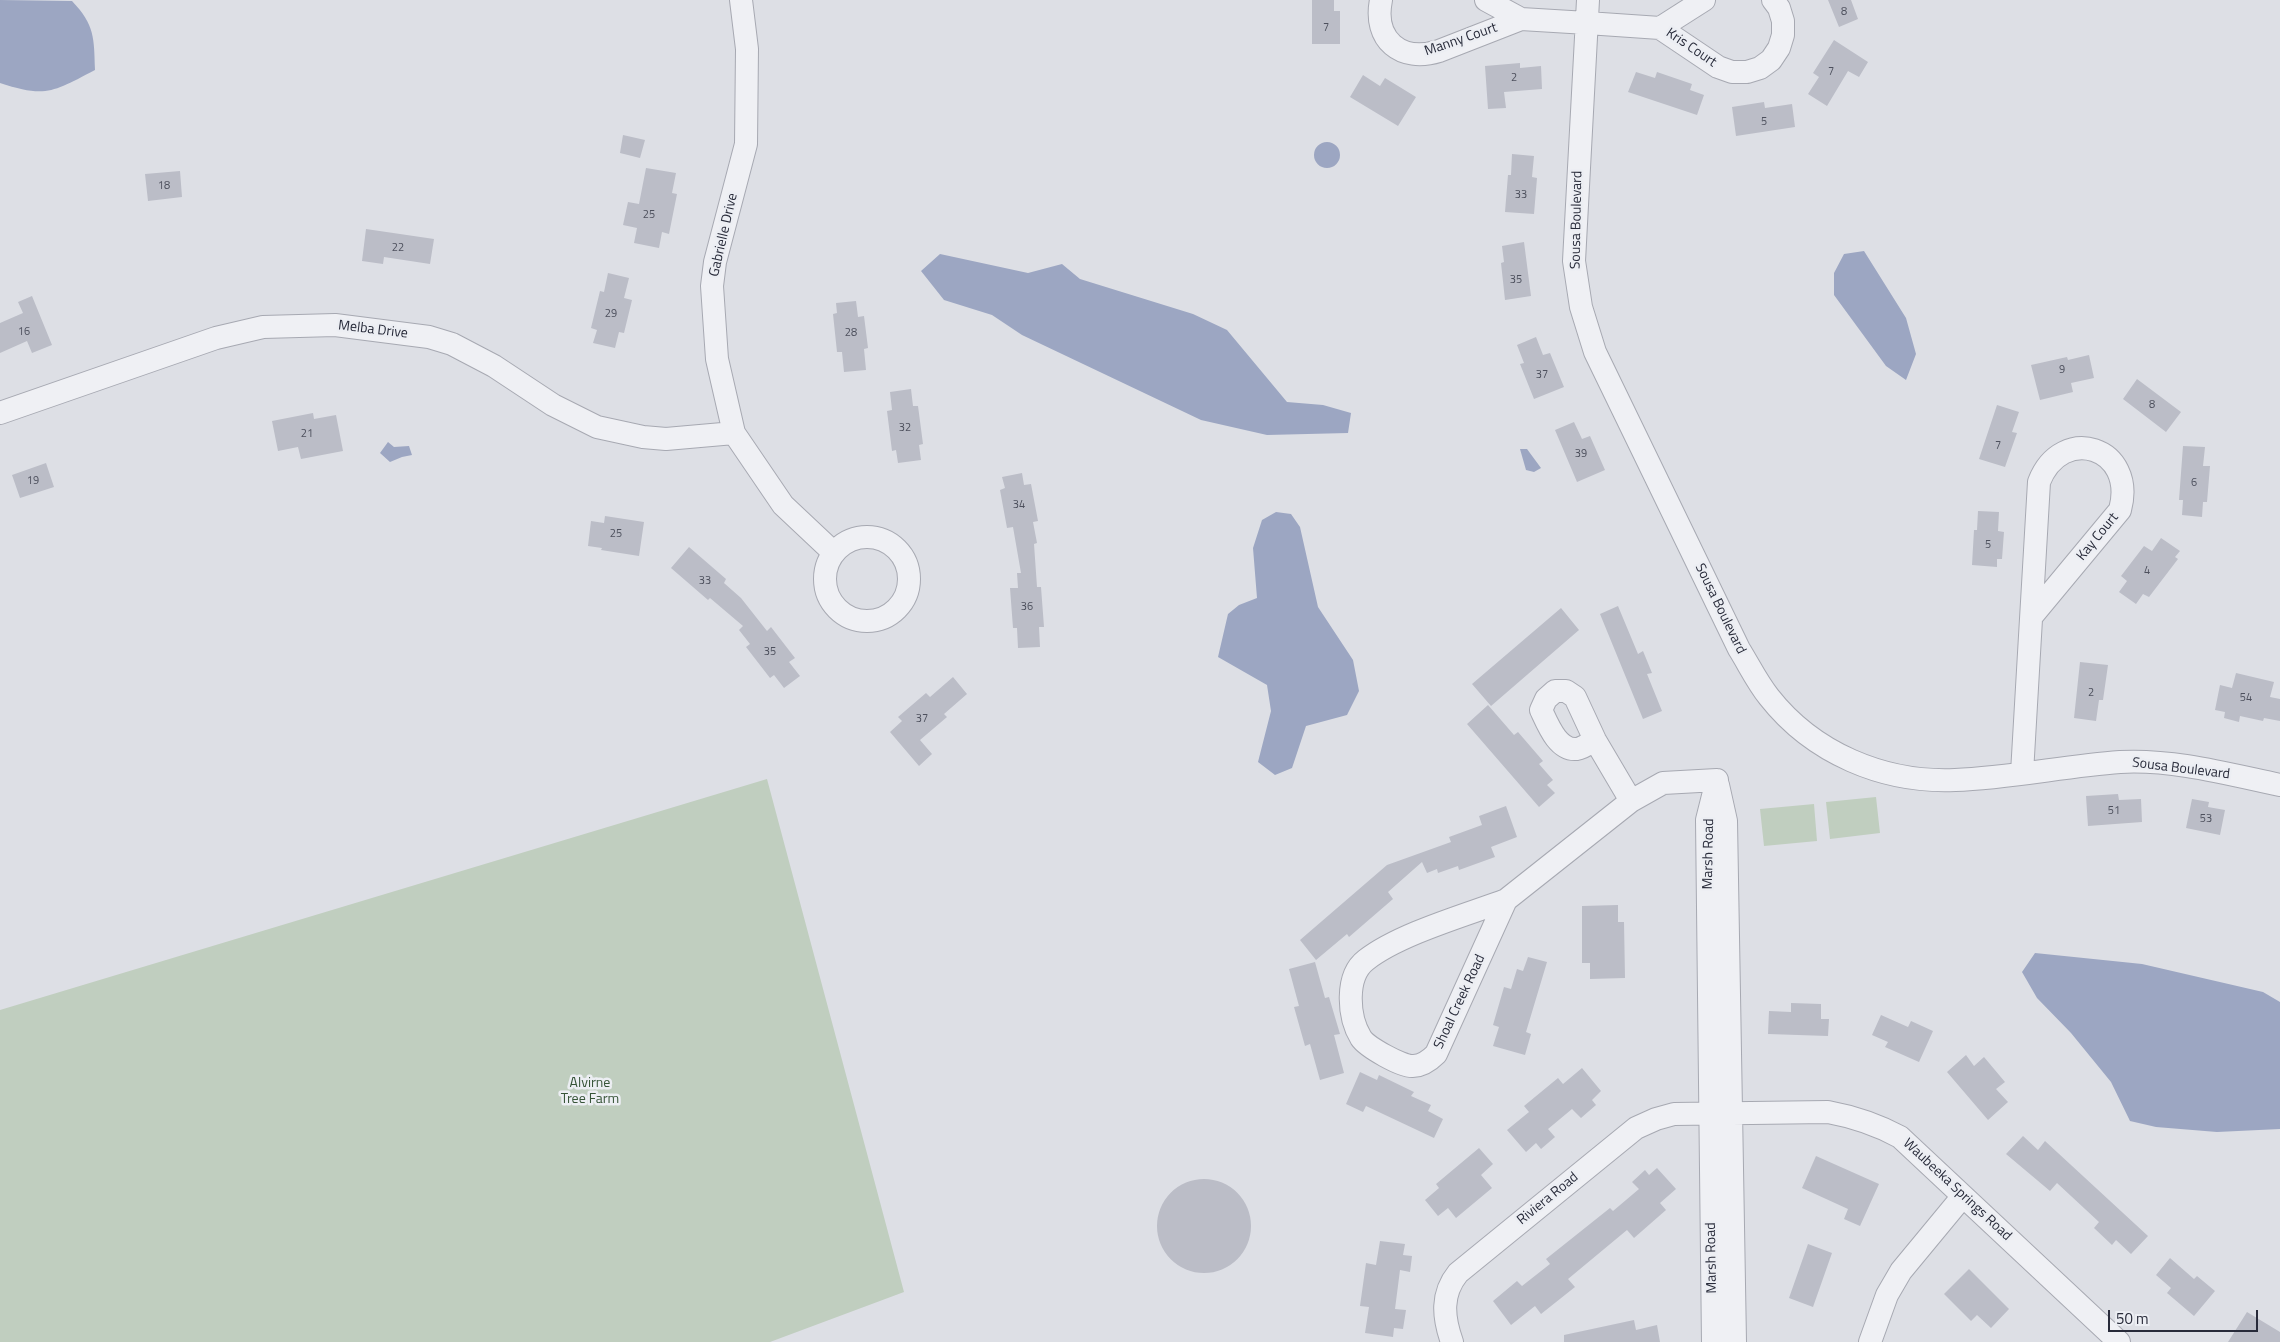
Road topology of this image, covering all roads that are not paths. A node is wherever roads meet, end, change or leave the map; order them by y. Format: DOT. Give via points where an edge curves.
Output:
graph roads {
  1 [pos="741,0"];
  2 [pos="1381,0"];
  3 [pos="1486,0"];
  4 [pos="1588,0"];
  5 [pos="1704,0"];
  6 [pos="1773,0"];
  7 [pos="1521,19"];
  8 [pos="1587,23"];
  9 [pos="1660,28"];
  10 [pos="0,413"];
  11 [pos="734,433"];
  12 [pos="834,553"];
  13 [pos="2032,616"];
  14 [pos="1595,740"];
  15 [pos="2022,773"];
  16 [pos="1717,780"];
  17 [pos="2280,785"];
  18 [pos="1631,801"];
  19 [pos="1506,900"];
  20 [pos="1720,1113"];
  21 [pos="1963,1196"];
  22 [pos="1452,1342"];
  23 [pos="1712,1342"];
  24 [pos="1735,1342"];
  25 [pos="1870,1342"];
  26 [pos="2119,1342"];
  1 -- 11 [label="street, Gabrielle Drive" via="747,49 746,144 715,262 712,286 716,359"];
  2 -- 7 [label="street, Manny Court" via="1380,26 1387,39 1411,55 1425,56"];
  3 -- 7 [label="street, Manny Court"];
  4 -- 8 [label="street, Sousa Boulevard"];
  5 -- 9 [label="street, Kris Court"];
  6 -- 9 [label="street, Kris Court" via="1779,8 1784,35 1779,48 1766,64 1747,72 1732,72 1718,67"];
  7 -- 8 [label="street, Manny Court"];
  8 -- 9 [label="street, Kris Court"];
  8 -- 15 [label="street, Sousa Boulevard" via="1574,261 1580,307 1595,352 1758,682 1791,722 1818,743 1848,759 1894,775 1923,779 1972,779"];
  10 -- 11 [label="street, Melba Drive" via="216,338 263,327 335,325 430,337 452,344 494,366 553,405 597,427 666,439"];
  11 -- 12 [label="street, Gabrielle Drive" via="783,505"];
  13 -- 13 [label="street, Kay Court" via="2039,482 2044,469 2054,458 2081,448 2095,451 2118,468 2123,482 2120,510"];
  13 -- 15 [label="street, Kay Court"];
  14 -- 18 [label="street"];
  15 -- 17 [label="street, Sousa Boulevard" via="2122,762 2167,765"];
  16 -- 18 [label="street, Shoal Creek Road" via="1664,783"];
  16 -- 20 [label="street, Marsh Road" via="1707,820"];
  18 -- 19 [label="street, Shoal Creek Road"];
  19 -- 19 [label="street, Shoal Creek Road" via="1436,1054 1422,1064 1405,1066 1367,1045 1356,1028 1350,995 1359,967 1399,941"];
  20 -- 21 [label="street, Waubeeka Springs Road" via="1828,1112 1854,1116 1900,1137"];
  20 -- 22 [label="street, Riviera Road" via="1674,1114 1636,1128 1466,1265 1451,1281 1447,1292 1444,1315"];
  20 -- 23 [label="street, Marsh Road"];
  20 -- 24 [label="street, Marsh Road"];
  21 -- 25 [label="street" via="1901,1272 1887,1295"];
  21 -- 26 [label="street, Waubeeka Springs Road"];
}
